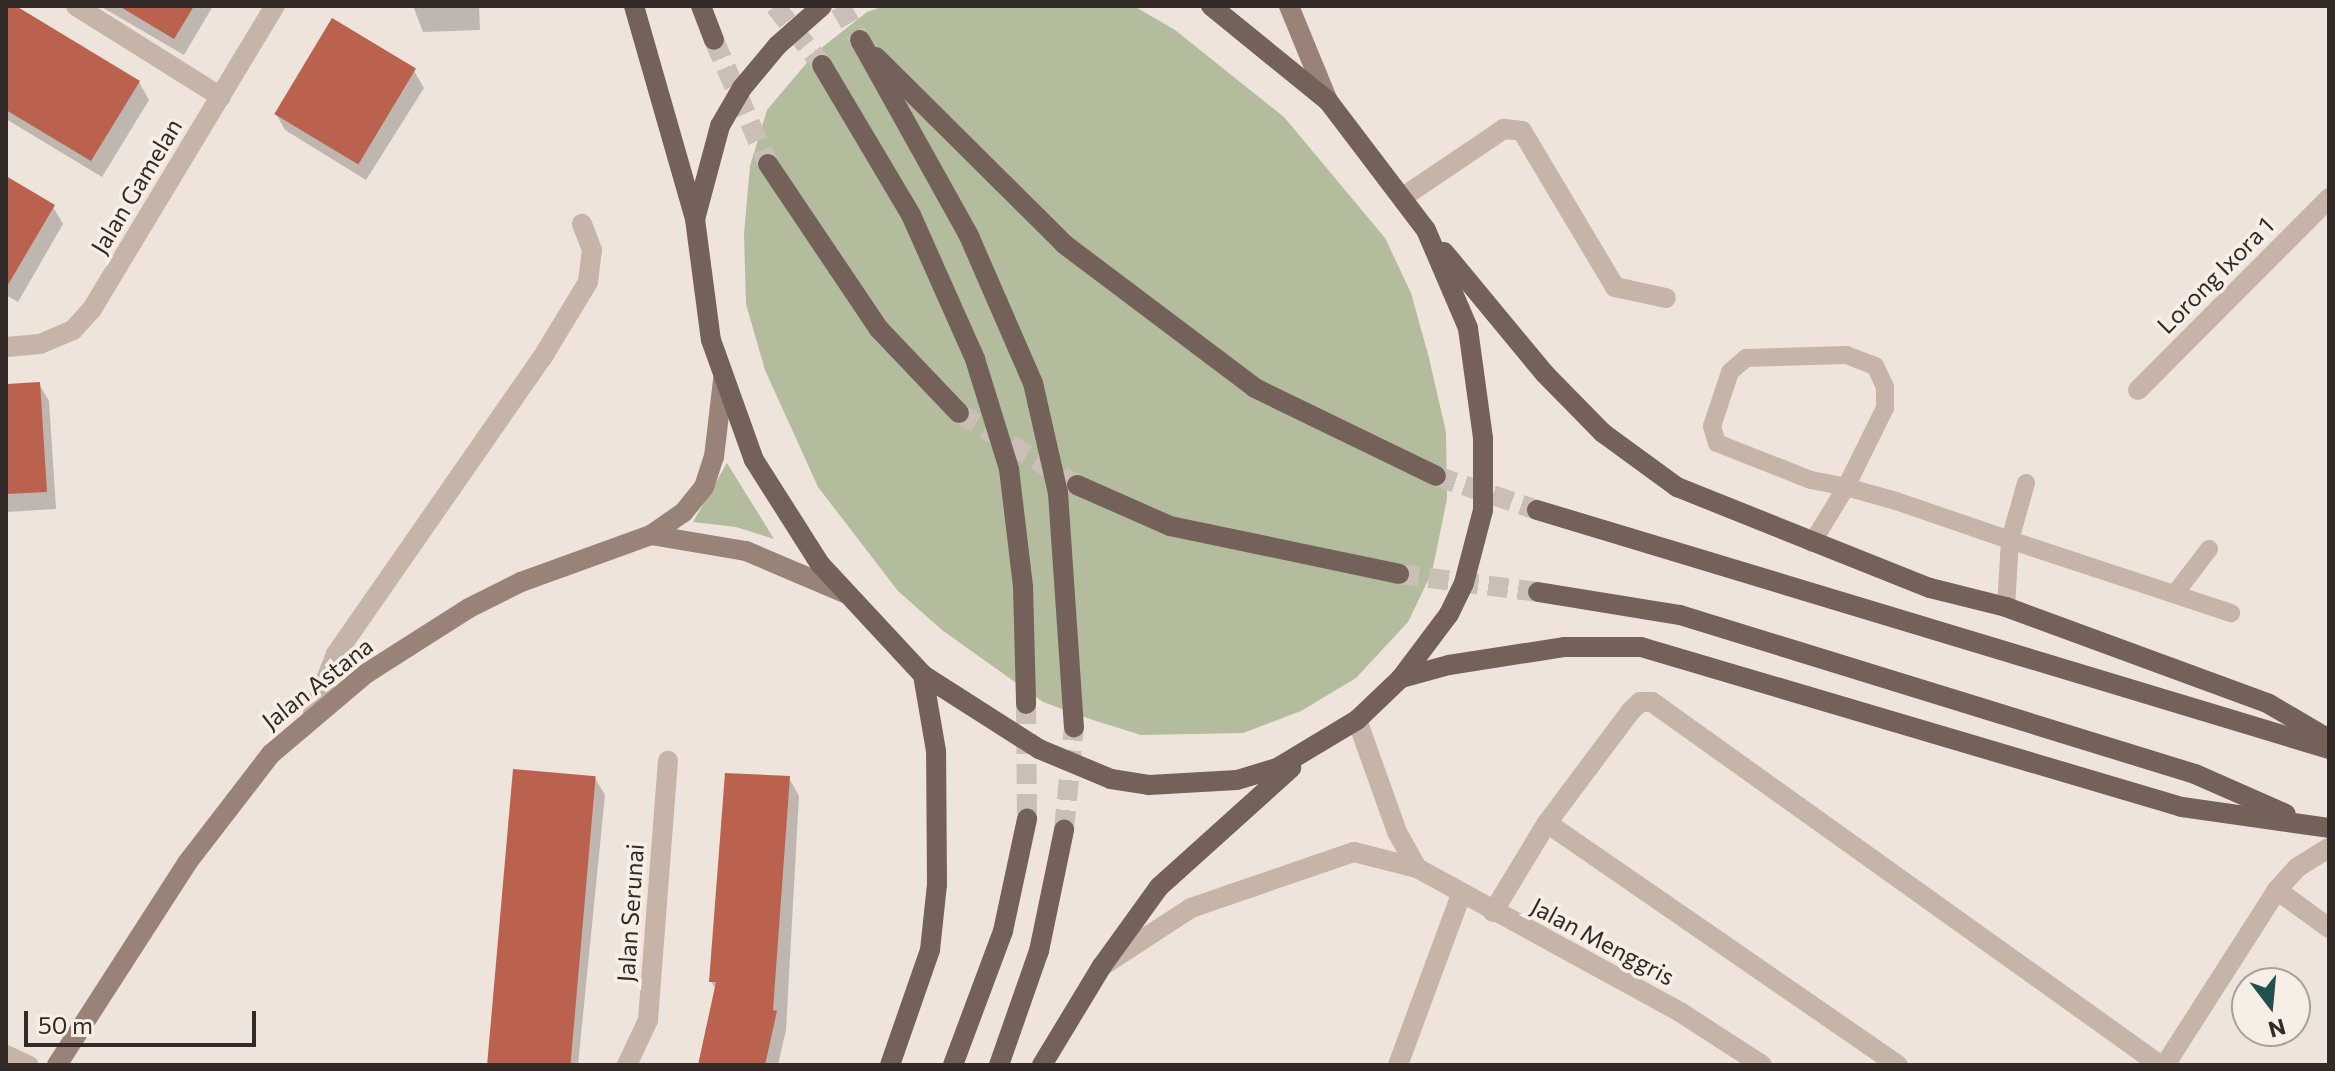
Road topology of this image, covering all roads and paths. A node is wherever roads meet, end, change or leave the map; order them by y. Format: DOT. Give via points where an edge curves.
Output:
graph roads {
  1 [pos="76,6"];
  2 [pos="275,6"];
  3 [pos="634,6"];
  4 [pos="701,6"];
  5 [pos="822,6"];
  6 [pos="1211,6"];
  7 [pos="1289,6"];
  8 [pos="714,40"];
  9 [pos="822,65"];
  10 [pos="221,97"];
  11 [pos="1328,101"];
  12 [pos="768,164"];
  13 [pos="1403,197"];
  14 [pos="2329,198"];
  15 [pos="695,219"];
  16 [pos="582,224"];
  17 [pos="1426,230"];
  18 [pos="1666,298"];
  19 [pos="6,347"];
  20 [pos="723,380"];
  21 [pos="2138,390"];
  22 [pos="959,413"];
  23 [pos="1436,476"];
  24 [pos="2026,483"];
  25 [pos="1077,485"];
  26 [pos="1846,487"];
  27 [pos="1537,510"];
  28 [pos="651,535"];
  29 [pos="2010,540"];
  30 [pos="1812,543"];
  31 [pos="2209,549"];
  32 [pos="1399,574"];
  33 [pos="2177,591"];
  34 [pos="1538,592"];
  35 [pos="847,595"];
  36 [pos="2006,607"];
  37 [pos="2231,613"];
  38 [pos="923,675"];
  39 [pos="1401,678"];
  40 [pos="1026,704"];
  41 [pos="313,713"];
  42 [pos="1357,720"];
  43 [pos="1074,727"];
  44 [pos="2329,739"];
  45 [pos="2329,749"];
  46 [pos="1312,750"];
  47 [pos="668,761"];
  48 [pos="1027,819"];
  49 [pos="1547,823"];
  50 [pos="2308,823"];
  51 [pos="2329,828"];
  52 [pos="1064,830"];
  53 [pos="2329,848"];
  54 [pos="1417,868"];
  55 [pos="2277,890"];
  56 [pos="1461,895"];
  57 [pos="1493,912"];
  58 [pos="2329,928"];
  59 [pos="1102,966"];
  60 [pos="6,1054"];
  61 [pos="30,1065"];
  62 [pos="57,1065"];
  63 [pos="627,1065"];
  64 [pos="890,1065"];
  65 [pos="953,1065"];
  66 [pos="999,1065"];
  67 [pos="1042,1065"];
  68 [pos="1398,1065"];
  69 [pos="1762,1065"];
  70 [pos="1898,1065"];
  71 [pos="2162,1065"];
  1 -- 10 [label="street"];
  2 -- 10 [label="street, Jalan Gamelan"];
  3 -- 15 [label="main road"];
  4 -- 8 [label="main road"];
  5 -- 15 [label="main road" via="777,46 742,88 720,126"];
  6 -- 11 [label="main road"];
  7 -- 11 [label="main road"];
  9 -- 40 [label="main road" via="911,215 975,359 1009,469 1023,586"];
  10 -- 19 [label="street, Jalan Gamelan" via="92,309 73,330 40,344"];
  11 -- 13 [label="main road"];
  12 -- 22 [label="main road" via="879,329"];
  13 -- 17 [label="main road"];
  13 -- 18 [label="street" via="1504,129 1522,131 1615,287"];
  14 -- 21 [label="street, Lorong Ixora 1"];
  15 -- 20 [label="main road" via="702,299"];
  16 -- 41 [label="street" via="592,250 588,282 542,358 336,654"];
  17 -- 30 [label="main road" via="1545,374 1603,433 1677,487"];
  17 -- 39 [label="main road" via="1468,328 1483,438 1483,510 1464,583 1449,614"];
  20 -- 28 [label="main road" via="720,429 704,487 683,513"];
  20 -- 35 [label="main road" via="772,493"];
  23 -- 43 [label="main road" via="1255,388 1064,244 860,40 969,236 1033,383 1058,493"];
  24 -- 29 [label="lane"];
  25 -- 32 [label="main road" via="1170,526"];
  26 -- 26 [label="lane" via="1811,480 1717,443 1712,426 1730,372 1746,358 1846,355 1875,366 1885,387 1885,408"];
  26 -- 29 [label="lane"];
  26 -- 30 [label="lane"];
  27 -- 45 [label="main road"];
  28 -- 35 [label="main road" via="746,551"];
  28 -- 41 [label="main road, Jalan Astana" via="521,582 469,608"];
  29 -- 33 [label="lane"];
  29 -- 36 [label="lane"];
  30 -- 36 [label="main road" via="1930,588"];
  31 -- 33 [label="lane"];
  33 -- 37 [label="lane"];
  34 -- 50 [label="main road" via="1680,615 2195,774"];
  35 -- 38 [label="main road"];
  36 -- 44 [label="main road" via="2269,704"];
  38 -- 46 [label="main road" via="1039,749 1111,779 1149,785 1237,780"];
  38 -- 64 [label="main road" via="936,751 937,884 930,950"];
  39 -- 42 [label="main road"];
  39 -- 50 [label="main road" via="1564,647 1641,647 2182,807"];
  41 -- 62 [label="main road, Jalan Astana" via="271,754 187,863"];
  42 -- 46 [label="main road"];
  42 -- 54 [label="street, Jalan Menggris" via="1397,832"];
  46 -- 59 [label="main road" via="1159,887"];
  47 -- 63 [label="street, Jalan Serunai" via="648,1020"];
  48 -- 65 [label="main road" via="1003,931"];
  49 -- 57 [label="street"];
  49 -- 70 [label="street"];
  49 -- 71 [label="street" via="1630,712 1640,702 1652,702"];
  50 -- 51 [label="main road"];
  52 -- 66 [label="main road" via="1039,951"];
  53 -- 55 [label="street" via="2298,867"];
  54 -- 56 [label="street, Jalan Menggris"];
  54 -- 59 [label="street, Jalan Menggris" via="1354,852 1191,908"];
  55 -- 58 [label="street"];
  55 -- 71 [label="street"];
  56 -- 57 [label="street, Jalan Menggris"];
  56 -- 68 [label="street"];
  57 -- 69 [label="street, Jalan Menggris" via="1680,1012"];
  59 -- 67 [label="main road"];
  60 -- 61 [label="lane"];
}
